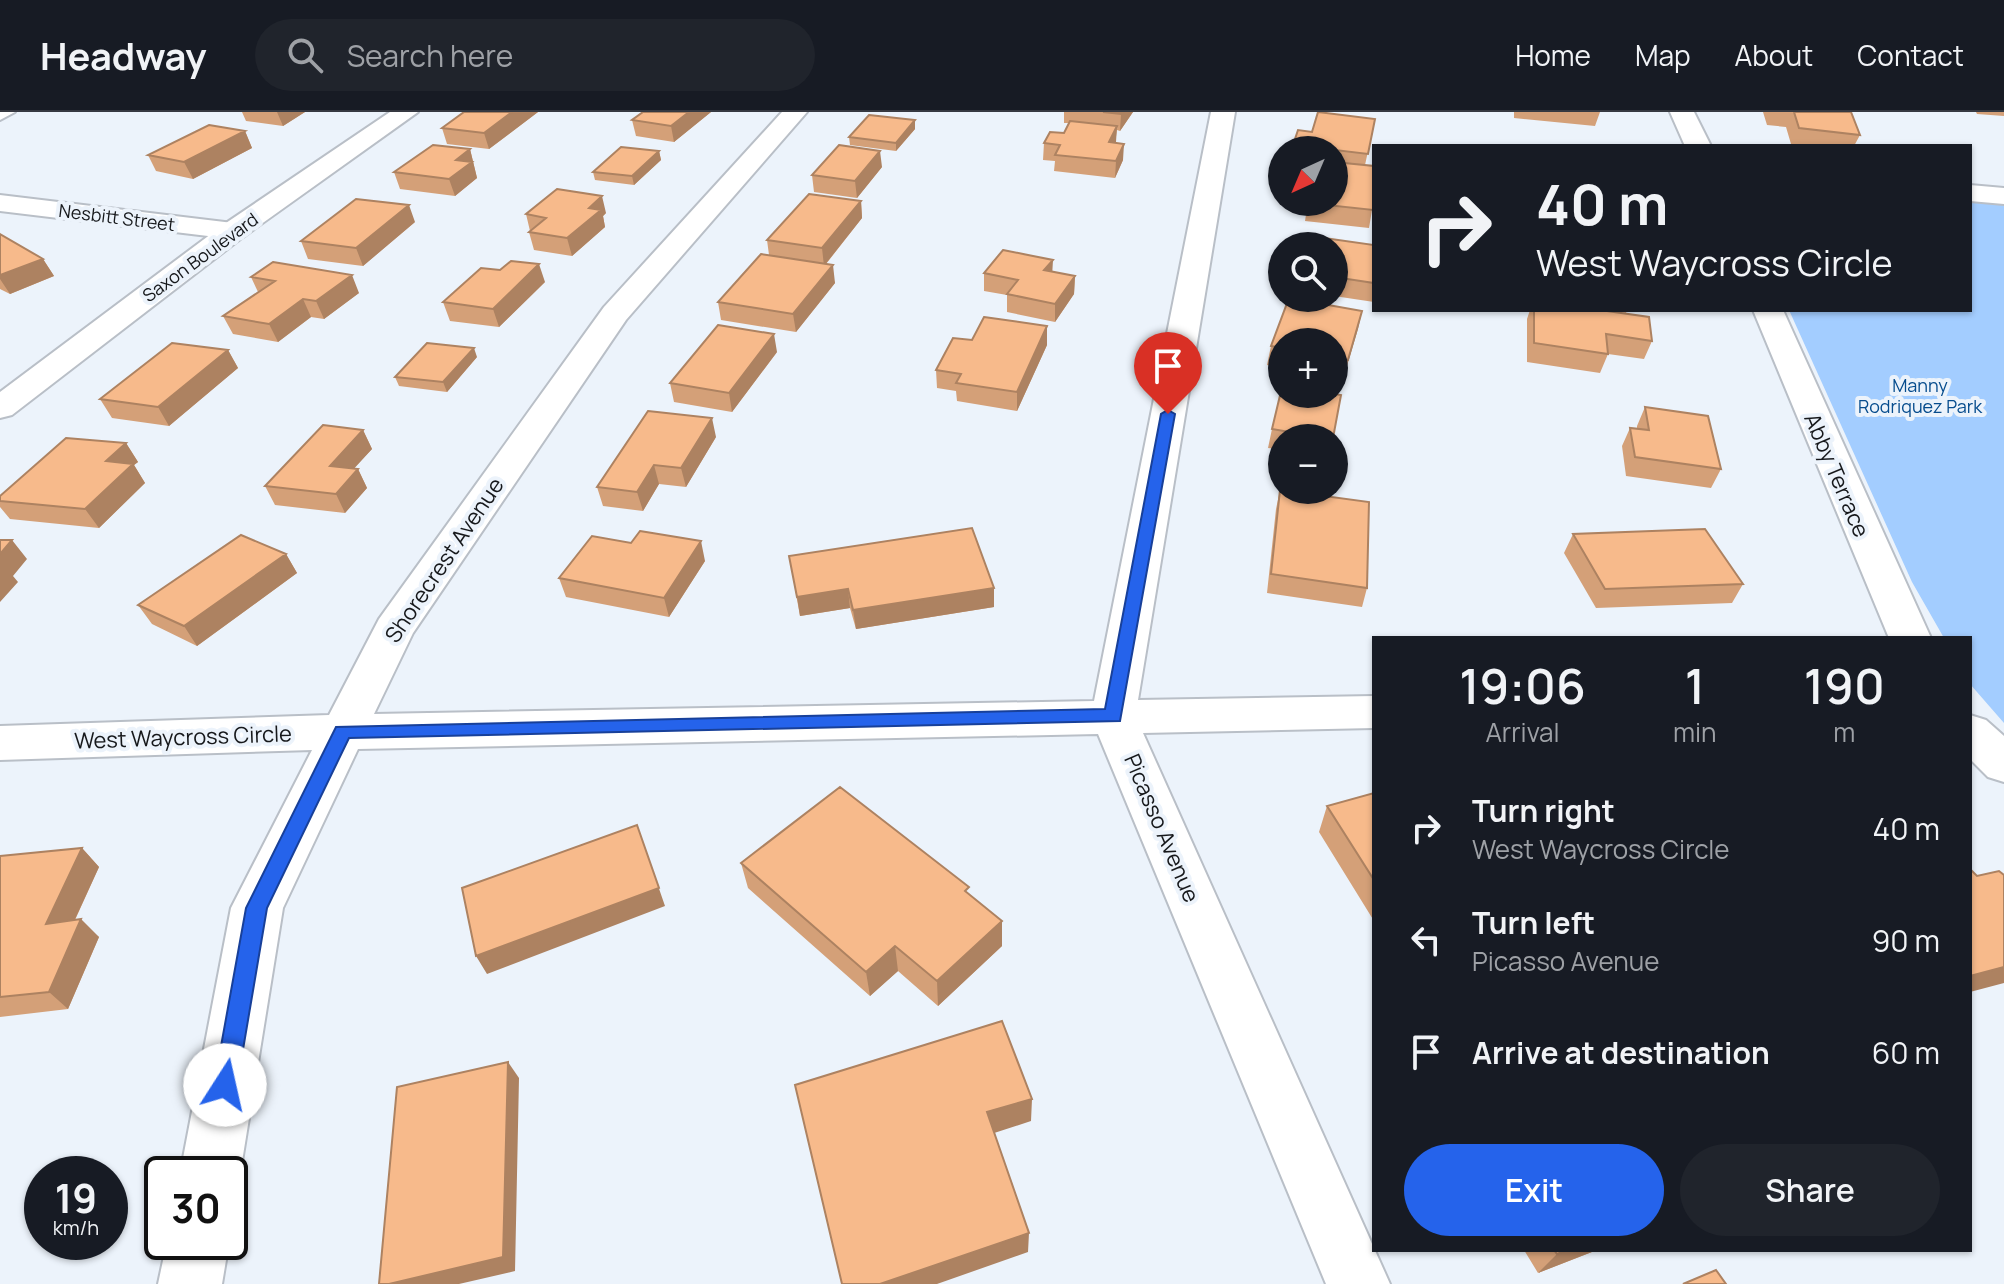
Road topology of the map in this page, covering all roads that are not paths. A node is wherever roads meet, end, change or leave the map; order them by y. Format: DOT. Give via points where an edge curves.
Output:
graph roads {
  1 [pos="406,112"];
  2 [pos="795,112"];
  3 [pos="1223,112"];
  4 [pos="1682,112"];
  5 [pos="1697,144"];
  6 [pos="1972,193"];
  7 [pos="2004,196"];
  8 [pos="0,203"];
  9 [pos="233,231"];
  10 [pos="1769,312"];
  11 [pos="0,408"];
  12 [pos="1909,636"];
  13 [pos="1372,712"];
  14 [pos="1113,716"];
  15 [pos="343,732"];
  16 [pos="1972,734"];
  17 [pos="0,743"];
  18 [pos="2004,764"];
  19 [pos="213,1156"];
  20 [pos="195,1260"];
  21 [pos="190,1284"];
  22 [pos="1358,1284"];
  1 -- 9 [label="street, Saxon Boulevard"];
  2 -- 15 [label="street, Shorecrest Avenue" via="615,314 394,629"];
  3 -- 14 [label="street"];
  4 -- 5 [label="street"];
  6 -- 7 [label="street"];
  8 -- 9 [label="street, Nesbitt Street"];
  9 -- 11 [label="street, Saxon Boulevard"];
  10 -- 12 [label="street, Abby Terrace"];
  13 -- 14 [label="street, West Waycross Circle"];
  14 -- 15 [label="street, West Waycross Circle"];
  14 -- 22 [label="street, Picasso Avenue"];
  15 -- 17 [label="street, West Waycross Circle"];
  15 -- 19 [label="street, Shorecrest Avenue" via="257,908"];
  16 -- 18 [label="street"];
  20 -- 21 [label="street"];
}
